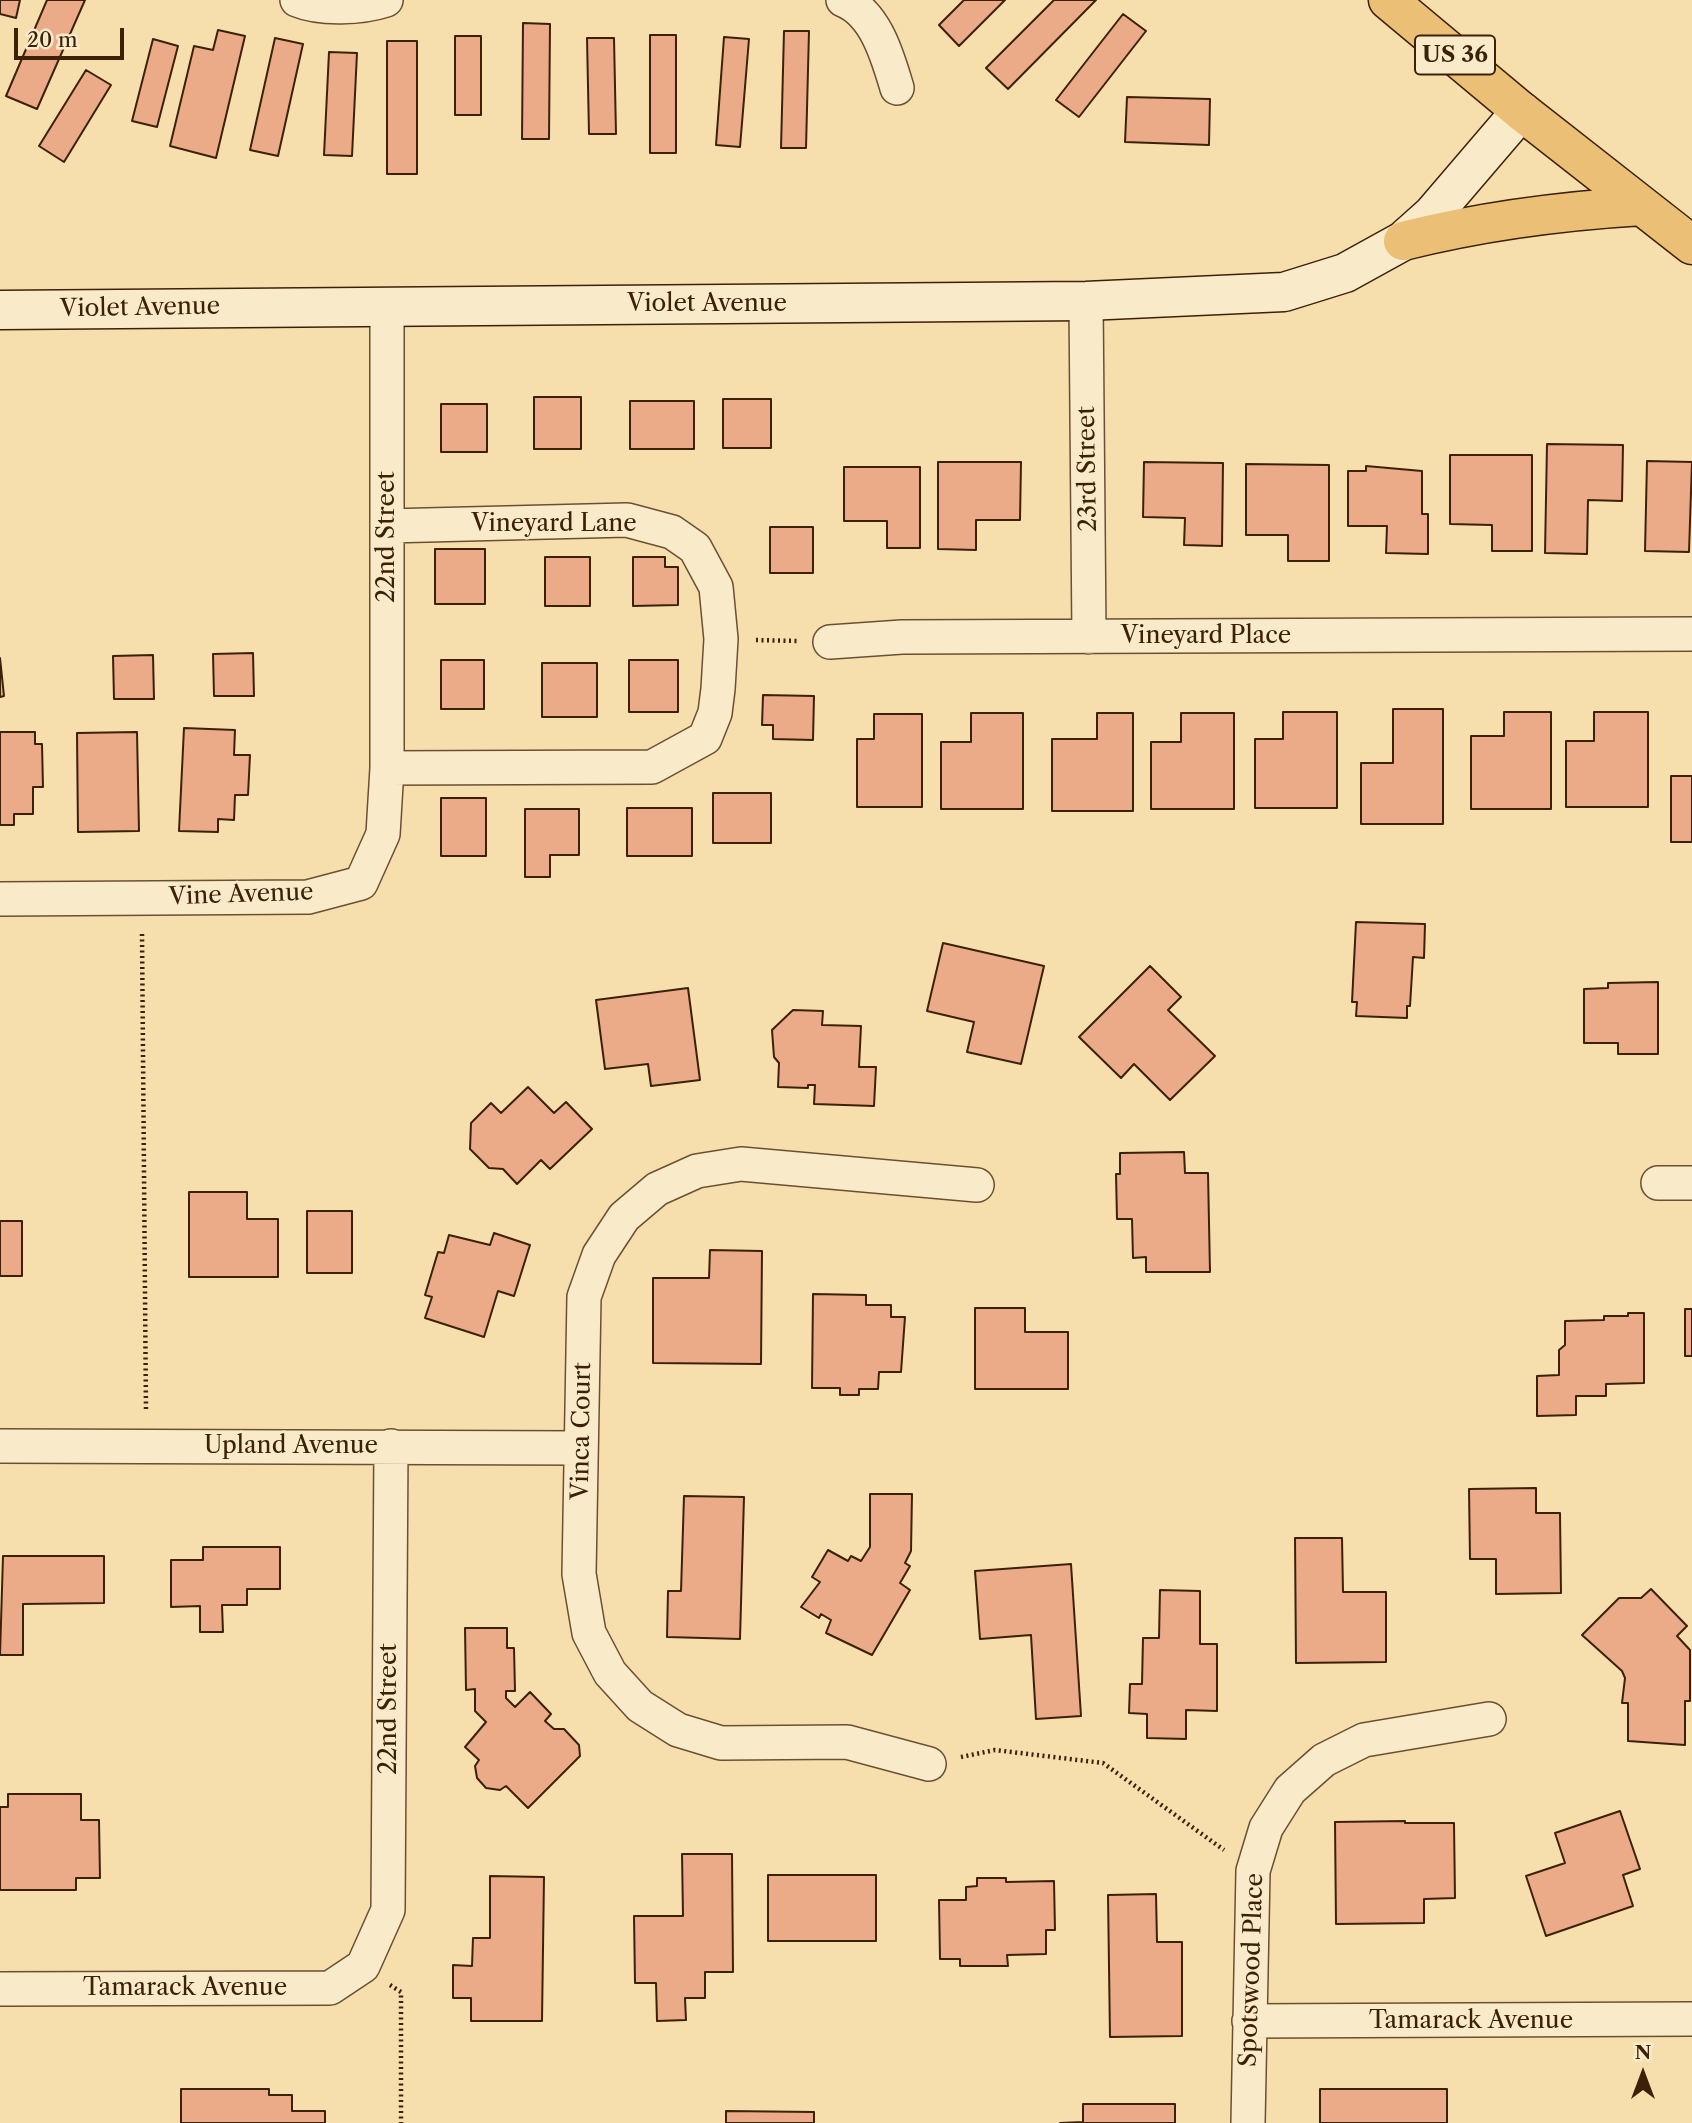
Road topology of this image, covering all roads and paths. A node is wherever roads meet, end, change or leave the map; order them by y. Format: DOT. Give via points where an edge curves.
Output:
graph roads {
  1 [pos="297,0"];
  2 [pos="386,0"];
  3 [pos="843,0"];
  4 [pos="1388,0"];
  5 [pos="897,88"];
  6 [pos="1521,111"];
  7 [pos="1642,206"];
  8 [pos="1403,241"];
  9 [pos="1692,245"];
  10 [pos="1086,301"];
  11 [pos="387,306"];
  12 [pos="0,310"];
  13 [pos="387,526"];
  14 [pos="1692,634"];
  15 [pos="1089,637"];
  16 [pos="721,639"];
  17 [pos="830,642"];
  18 [pos="387,768"];
  19 [pos="142,898"];
  20 [pos="0,899"];
  21 [pos="1658,1183"];
  22 [pos="1692,1183"];
  23 [pos="977,1185"];
  24 [pos="146,1446"];
  25 [pos="391,1446"];
  26 [pos="0,1447"];
  27 [pos="581,1448"];
  28 [pos="1489,1719"];
  29 [pos="929,1764"];
  30 [pos="1253,1871"];
  31 [pos="363,1966"];
  32 [pos="0,1989"];
  33 [pos="1692,2019"];
  34 [pos="1249,2021"];
  35 [pos="401,2123"];
  36 [pos="1248,2123"];
  1 -- 2 [label="street" via="308,4"];
  3 -- 5 [label="street" via="874,28"];
  4 -- 6 [label="highway, US 36"];
  6 -- 7 [label="highway, US 36"];
  6 -- 8 [label="street, Violet Avenue" via="1432,215"];
  7 -- 8 [label="highway" via="1568,210 1462,226"];
  7 -- 9 [label="highway, US 36"];
  8 -- 10 [label="street, Violet Avenue" via="1345,272 1284,292"];
  10 -- 11 [label="street, Violet Avenue"];
  10 -- 15 [label="street, 23rd Street"];
  11 -- 12 [label="street, Violet Avenue"];
  11 -- 13 [label="street, 22nd Street"];
  13 -- 16 [label="street, Vineyard Lane" via="628,520 672,532 695,548 716,587"];
  13 -- 18 [label="street, 22nd Street"];
  14 -- 15 [label="street, Vineyard Place"];
  15 -- 17 [label="street, Vineyard Place" via="902,637"];
  16 -- 17 [label="path"];
  16 -- 18 [label="street, Vineyard Lane" via="715,713 705,738 652,766"];
  18 -- 19 [label="street, Vine Avenue" via="383,834 361,883 308,897"];
  19 -- 20 [label="street, Vine Avenue"];
  19 -- 24 [label="path"];
  21 -- 22 [label="street"];
  23 -- 27 [label="street, Vinca Court" via="741,1164 698,1171 657,1189 624,1217 599,1255 584,1297"];
  24 -- 25 [label="street, Upland Avenue"];
  24 -- 26 [label="street, Upland Avenue"];
  25 -- 27 [label="street, Upland Avenue"];
  25 -- 31 [label="street, 22nd Street" via="388,1910"];
  27 -- 29 [label="street, Vinca Court" via="579,1574 589,1633 610,1673 640,1706 678,1730 721,1743 847,1742"];
  28 -- 30 [label="street, Spotswood Place" via="1364,1740 1324,1760 1290,1790 1266,1828"];
  29 -- 30 [label="path" via="995,1750 1103,1762"];
  30 -- 34 [label="street, Spotswood Place"];
  31 -- 32 [label="street, Tamarack Avenue" via="330,1988"];
  31 -- 35 [label="path" via="401,1992"];
  33 -- 34 [label="street, Tamarack Avenue"];
  34 -- 36 [label="street, Spotswood Place"];
}
